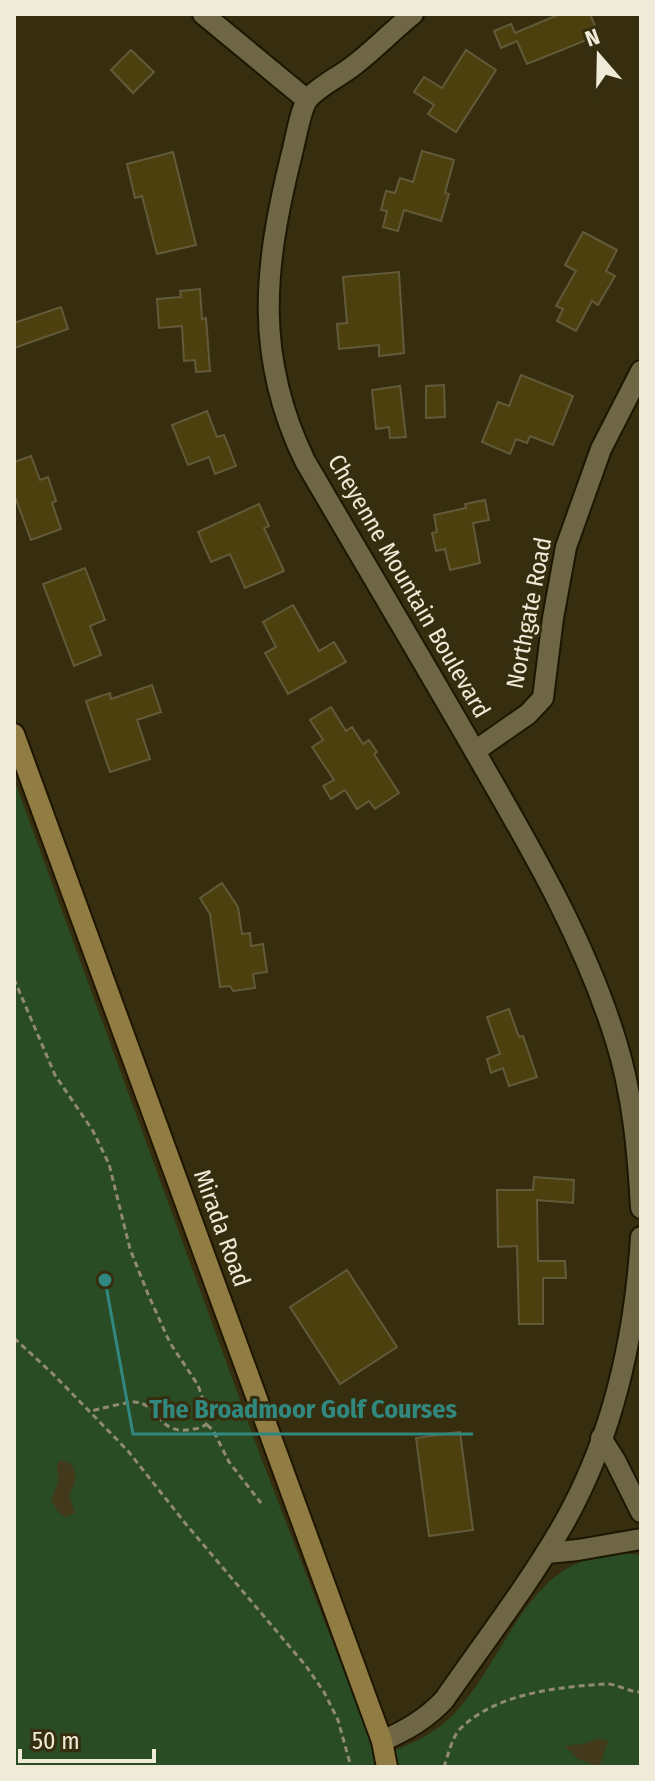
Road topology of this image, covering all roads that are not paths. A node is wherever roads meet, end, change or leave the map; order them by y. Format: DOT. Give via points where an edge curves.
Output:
graph roads {
  1 [pos="203,14"];
  2 [pos="413,14"];
  3 [pos="307,100"];
  4 [pos="641,371"];
  5 [pos="14,734"];
  6 [pos="475,751"];
  7 [pos="641,1208"];
  8 [pos="641,1237"];
  9 [pos="601,1438"];
  10 [pos="641,1512"];
  11 [pos="641,1539"];
  12 [pos="547,1553"];
  13 [pos="382,1741"];
  14 [pos="387,1767"];
  1 -- 3 [label="street"];
  2 -- 3 [label="street"];
  3 -- 6 [label="street, Cheyenne Mountain Boulevard" via="270,259 269,322 277,385 305,461"];
  4 -- 6 [label="street, Northgate Road" via="601,449 566,547 543,698"];
  5 -- 13 [label="street, Mirada Road"];
  6 -- 7 [label="street, Cheyenne Mountain Boulevard" via="548,879 602,1000 633,1119"];
  8 -- 9 [label="street" via="632,1331"];
  9 -- 10 [label="street"];
  9 -- 12 [label="street"];
  11 -- 12 [label="street"];
  12 -- 13 [label="street" via="444,1700 411,1728"];
  13 -- 14 [label="street, Mirada Road"];
}
